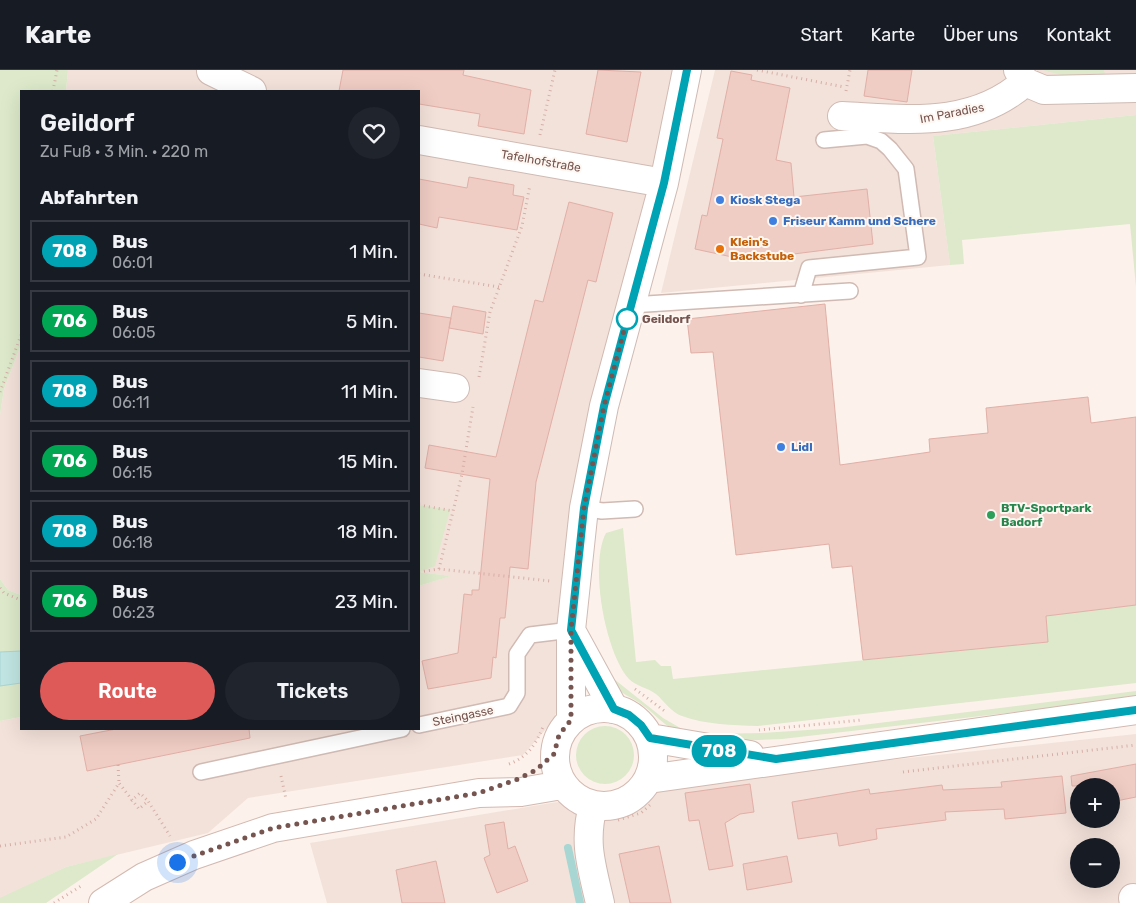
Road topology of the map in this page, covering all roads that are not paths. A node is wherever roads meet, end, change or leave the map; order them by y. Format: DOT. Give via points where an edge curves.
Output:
graph roads {
  1 [pos="687,70"];
  2 [pos="1021,76"];
  3 [pos="210,77"];
  4 [pos="1136,88"];
  5 [pos="249,90"];
  6 [pos="842,116"];
  7 [pos="420,140"];
  8 [pos="824,140"];
  9 [pos="664,183"];
  10 [pos="850,291"];
  11 [pos="800,295"];
  12 [pos="631,305"];
  13 [pos="420,383"];
  14 [pos="469,391"];
  15 [pos="584,508"];
  16 [pos="635,509"];
  17 [pos="571,630"];
  18 [pos="614,709"];
  19 [pos="1136,710"];
  20 [pos="571,720"];
  21 [pos="420,725"];
  22 [pos="397,730"];
  23 [pos="650,738"];
  24 [pos="554,754"];
  25 [pos="776,759"];
  26 [pos="201,772"];
  27 [pos="562,785"];
  28 [pos="651,791"];
  29 [pos="479,793"];
  30 [pos="593,806"];
  31 [pos="103,903"];
  32 [pos="600,903"];
  1 -- 9 [label="street"];
  2 -- 4 [label="street, Im Paradies" via="1044,90"];
  2 -- 6 [label="street, Im Paradies" via="1008,97 983,109 926,120"];
  3 -- 5 [label="street"];
  7 -- 9 [label="street, Tafelhofstraße"];
  8 -- 11 [label="lane" via="867,136 881,141 890,149 906,169 918,257 809,268"];
  9 -- 12 [label="street"];
  10 -- 11 [label="lane"];
  11 -- 12 [label="lane"];
  12 -- 15 [label="street" via="604,406"];
  13 -- 14 [label="street"];
  15 -- 16 [label="lane"];
  15 -- 17 [label="street"];
  17 -- 18 [label="street"];
  17 -- 20 [label="street"];
  17 -- 21 [label="lane, Steingasse" via="530,635 517,654 517,693 509,706"];
  18 -- 20 [label="street" via="599,708"];
  18 -- 23 [label="street" via="629,715"];
  19 -- 25 [label="street"];
  20 -- 24 [label="street" via="559,735"];
  22 -- 26 [label="lane"];
  23 -- 25 [label="street"];
  23 -- 28 [label="street" via="653,758"];
  24 -- 27 [label="street"];
  24 -- 29 [label="street" via="536,770"];
  25 -- 28 [label="street"];
  27 -- 29 [label="street" via="521,792"];
  27 -- 30 [label="street" via="575,798"];
  28 -- 30 [label="street" via="640,792 626,802 610,807"];
  29 -- 31 [label="street" via="273,828 194,855 144,877"];
  30 -- 32 [label="street" via="587,844"];
}
